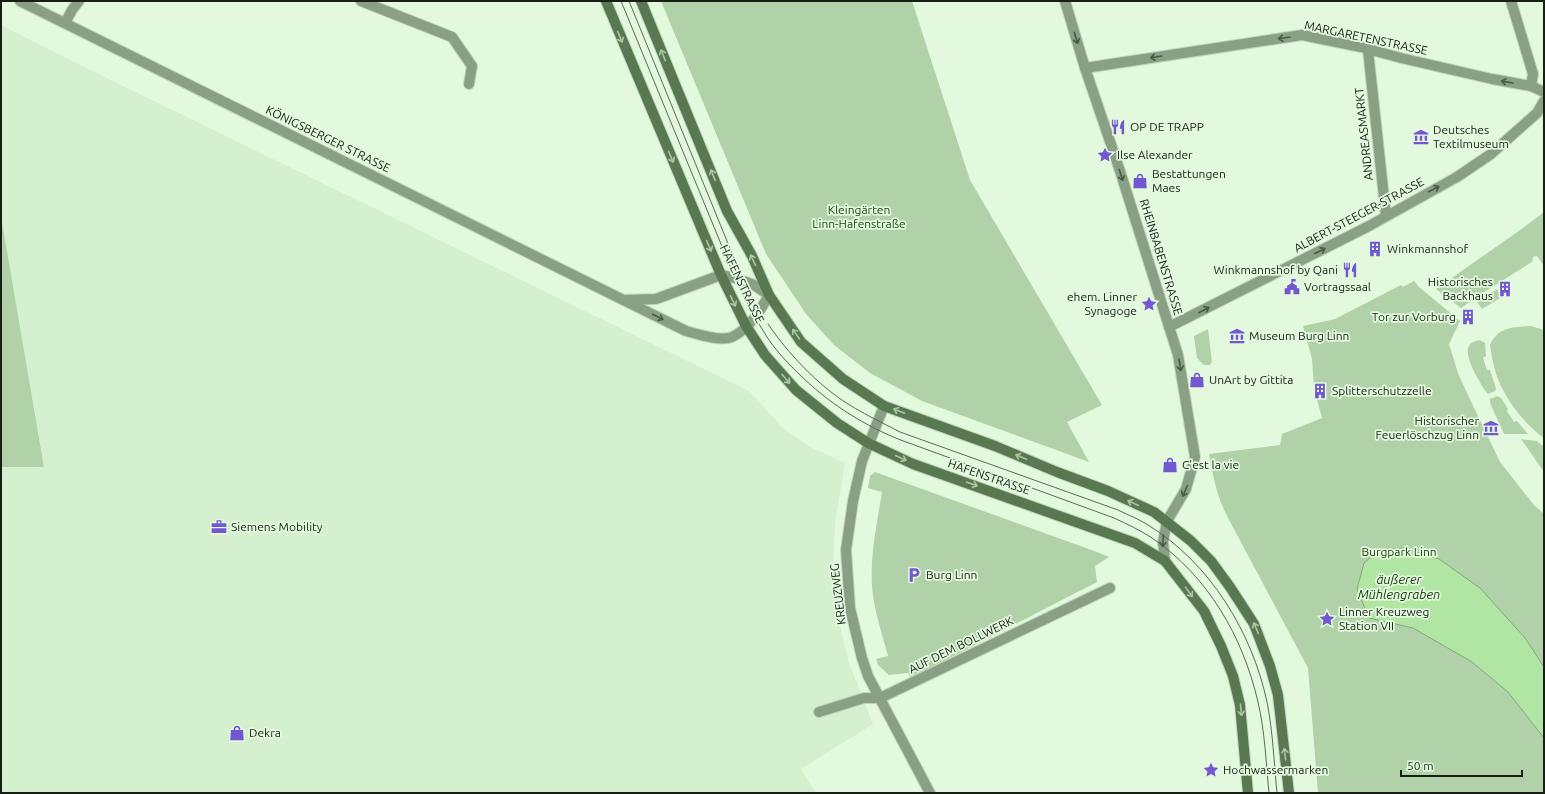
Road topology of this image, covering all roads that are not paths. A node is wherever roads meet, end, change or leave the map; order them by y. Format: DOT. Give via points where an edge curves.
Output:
graph roads {
  1 [pos="20,1"];
  2 [pos="79,1"];
  3 [pos="361,1"];
  4 [pos="606,1"];
  5 [pos="641,1"];
  6 [pos="1065,1"];
  7 [pos="1512,1"];
  8 [pos="65,23"];
  9 [pos="1368,50"];
  10 [pos="1085,68"];
  11 [pos="469,84"];
  12 [pos="1531,86"];
  13 [pos="1544,92"];
  14 [pos="1544,101"];
  15 [pos="1386,216"];
  16 [pos="721,275"];
  17 [pos="769,295"];
  18 [pos="623,300"];
  19 [pos="746,326"];
  20 [pos="1169,327"];
  21 [pos="884,406"];
  22 [pos="868,443"];
  23 [pos="1167,521"];
  24 [pos="1165,561"];
  25 [pos="1110,588"];
  26 [pos="880,698"];
  27 [pos="819,712"];
  28 [pos="930,793"];
  29 [pos="1248,793"];
  30 [pos="1289,793"];
  1 -- 8 [label="street, KÖNIGSBERGER STRASSE"];
  2 -- 8 [label="street"];
  3 -- 11 [label="street" via="452,37 472,66"];
  4 -- 16 [label="main road, HAFENSTRASSE, one-way"];
  17 -- 5 [label="main road, HAFENSTRASSE, one-way" via="728,211"];
  6 -- 10 [label="street, RHEINBABENSTRASSE, one-way"];
  7 -- 12 [label="street" via="1533,74"];
  8 -- 18 [label="street, KÖNIGSBERGER STRASSE"];
  9 -- 10 [label="street, MARGARETENSTRASSE, one-way" via="1302,35"];
  12 -- 9 [label="street, MARGARETENSTRASSE, one-way"];
  9 -- 15 [label="street, ANDREASMARKT"];
  10 -- 20 [label="street, RHEINBABENSTRASSE, one-way"];
  12 -- 13 [label="street, MARGARETENSTRASSE"];
  15 -- 14 [label="street, ALBERT-STEEGER-STRASSE, one-way" via="1457,177 1491,154 1537,113"];
  20 -- 15 [label="street, ALBERT-STEEGER-STRASSE, one-way"];
  16 -- 17 [label="street" via="754,285"];
  16 -- 18 [label="street, KÖNIGSBERGER STRASSE" via="656,299"];
  16 -- 19 [label="main road, HAFENSTRASSE, one-way"];
  17 -- 19 [label="street, KÖNIGSBERGER STRASSE" via="757,315"];
  21 -- 17 [label="main road, HAFENSTRASSE, one-way" via="843,379 801,342"];
  18 -- 19 [label="street, KÖNIGSBERGER STRASSE, one-way" via="686,331 706,336 726,338"];
  19 -- 22 [label="main road, HAFENSTRASSE, one-way" via="765,355 796,390 837,423"];
  20 -- 23 [label="street, RHEINBABENSTRASSE, one-way" via="1178,355 1195,457 1186,489"];
  21 -- 22 [label="street, KREUZWEG"];
  23 -- 21 [label="main road, HAFENSTRASSE, one-way" via="1154,512 1108,491"];
  22 -- 24 [label="main road, HAFENSTRASSE, one-way" via="913,464 1135,543"];
  22 -- 26 [label="street, KREUZWEG" via="853,500 846,550 850,608 862,658"];
  23 -- 24 [label="street, RHEINBABENSTRASSE, one-way" via="1163,542"];
  30 -- 23 [label="main road, one-way" via="1278,695 1254,624 1211,561"];
  24 -- 29 [label="main road, one-way" via="1204,611 1233,676 1240,705"];
  25 -- 26 [label="street, AUF DEM BOLLWERK"];
  26 -- 27 [label="street, AUF DEM BOLLWERK" via="864,698"];
  26 -- 28 [label="street, KREUZWEG"];
}
